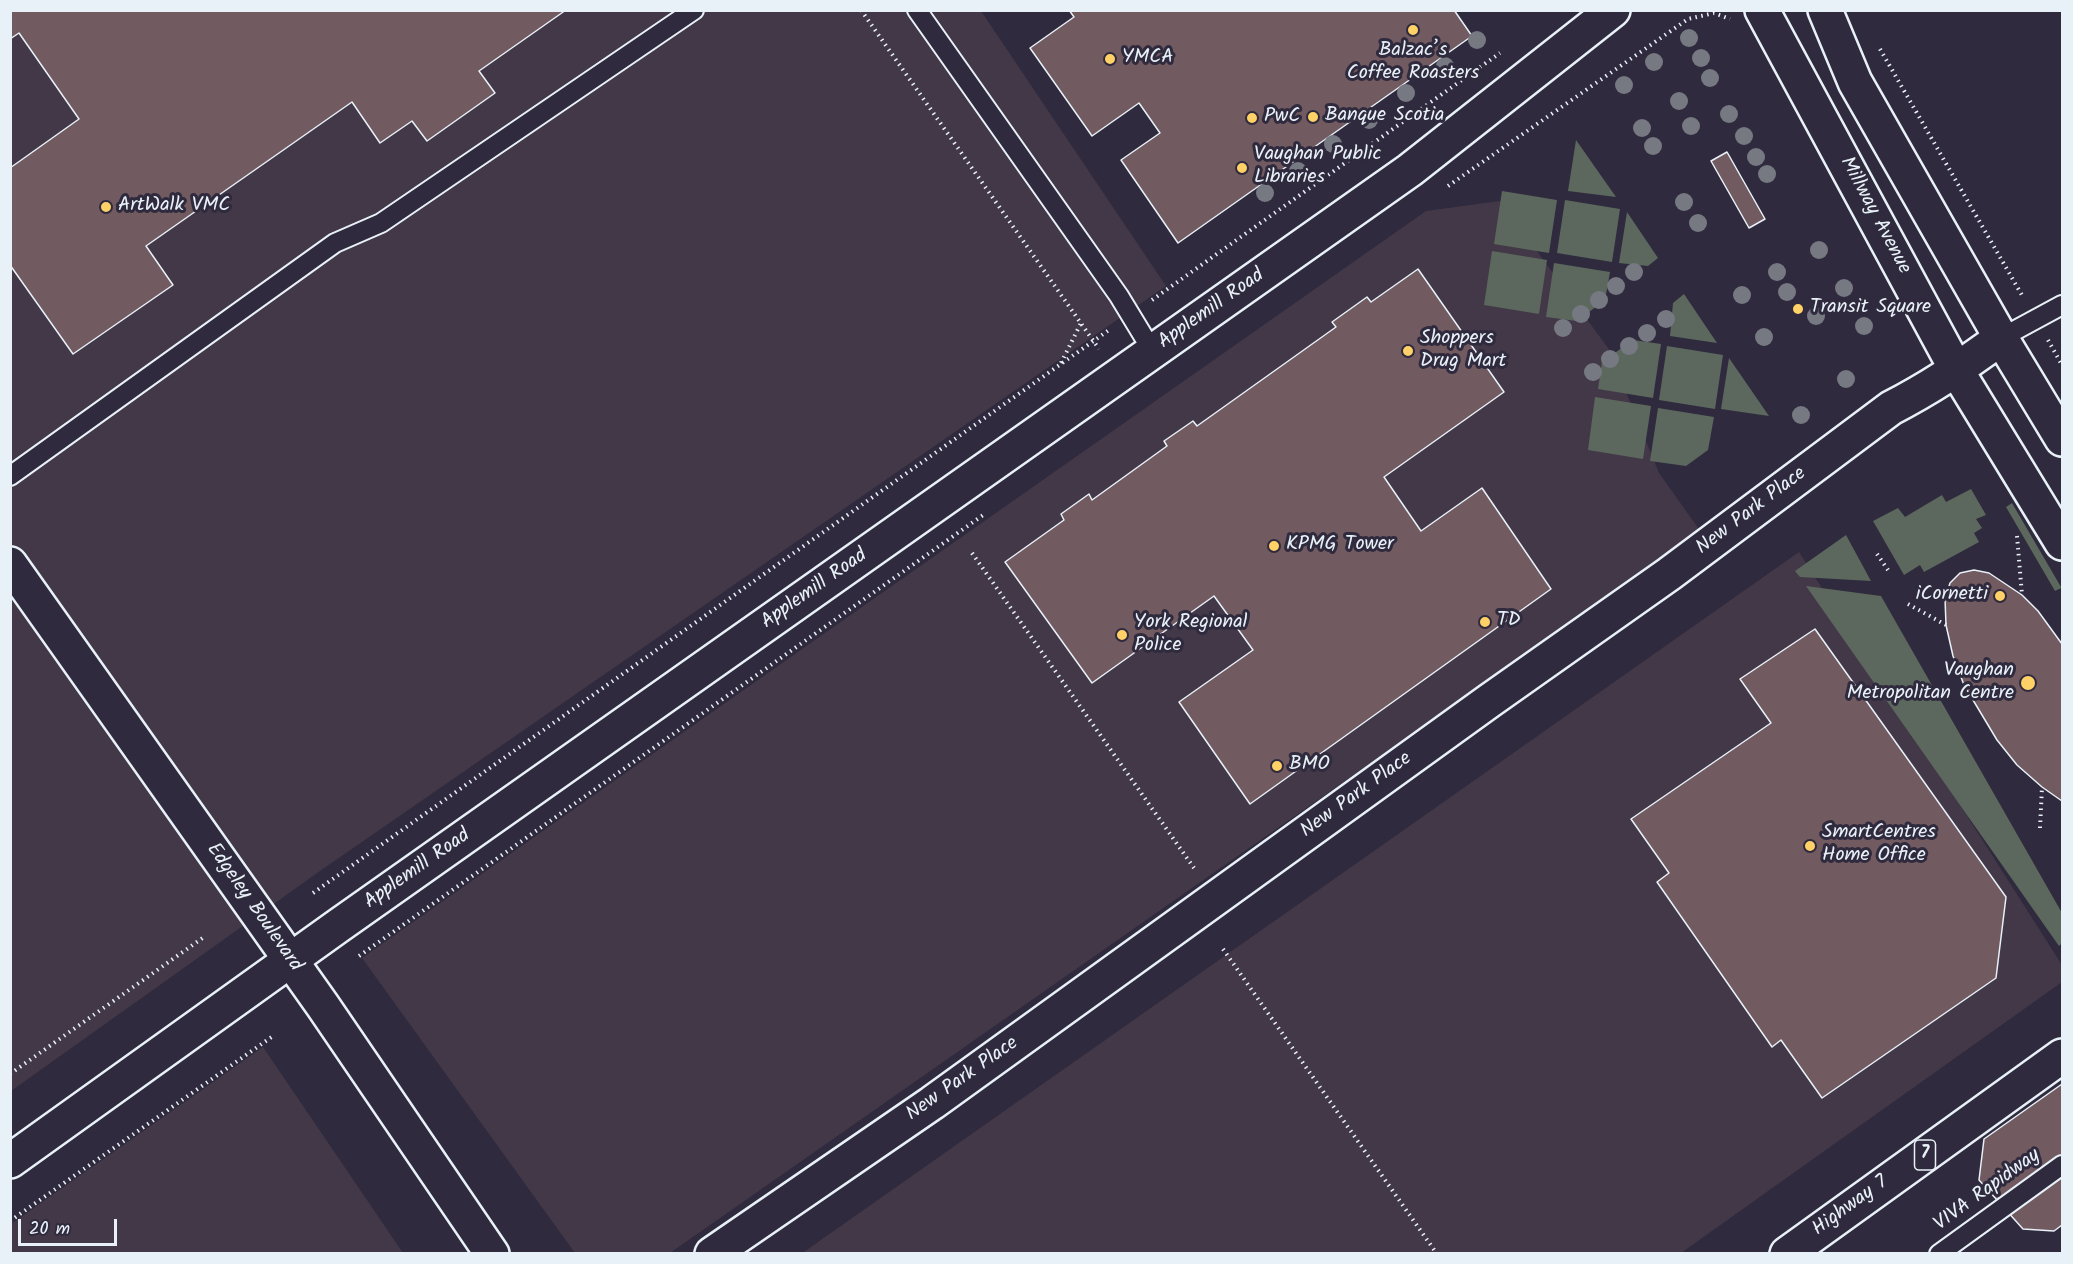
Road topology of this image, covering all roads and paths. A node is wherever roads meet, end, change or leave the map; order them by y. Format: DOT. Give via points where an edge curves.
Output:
graph roads {
  1 [pos="694,10"];
  2 [pos="861,10"];
  3 [pos="917,10"];
  4 [pos="1613,10"];
  5 [pos="1825,10"];
  6 [pos="1750,16"];
  7 [pos="1879,48"];
  8 [pos="1502,51"];
  9 [pos="1441,191"];
  10 [pos="1224,250"];
  11 [pos="2062,304"];
  12 [pos="2036,319"];
  13 [pos="1081,323"];
  14 [pos="2001,338"];
  15 [pos="1153,352"];
  16 [pos="2062,365"];
  17 [pos="1957,371"];
  18 [pos="1118,377"];
  19 [pos="2062,439"];
  20 [pos="10,476"];
  21 [pos="994,508"];
  22 [pos="2016,528"];
  23 [pos="2062,543"];
  24 [pos="972,553"];
  25 [pos="1877,554"];
  26 [pos="10,564"];
  27 [pos="1888,570"];
  28 [pos="2022,595"];
  29 [pos="1908,604"];
  30 [pos="1946,625"];
  31 [pos="2042,788"];
  32 [pos="2040,828"];
  33 [pos="1194,867"];
  34 [pos="313,892"];
  35 [pos="204,937"];
  36 [pos="1223,949"];
  37 [pos="359,956"];
  38 [pos="290,961"];
  39 [pos="273,1036"];
  40 [pos="2062,1056"];
  41 [pos="10,1074"];
  42 [pos="10,1161"];
  43 [pos="2062,1165"];
  44 [pos="10,1221"];
  45 [pos="492,1254"];
  46 [pos="712,1254"];
  47 [pos="1437,1254"];
  48 [pos="1787,1254"];
  49 [pos="1939,1254"];
  1 -- 20 [label="lane" via="381,223 335,243"];
  2 -- 13 [label="path"];
  3 -- 15 [label="lane" via="1119,296"];
  4 -- 15 [label="street, Applemill Road" via="1410,170"];
  5 -- 14 [label="street" via="1855,82"];
  6 -- 9 [label="path" via="1714,13 1688,19"];
  6 -- 17 [label="street, Millway Avenue"];
  7 -- 12 [label="path"];
  8 -- 10 [label="path"];
  11 -- 12 [label="lane"];
  12 -- 14 [label="lane"];
  12 -- 16 [label="path"];
  13 -- 18 [label="path"];
  13 -- 34 [label="path" via="1061,364"];
  14 -- 17 [label="street, New Park Place"];
  14 -- 19 [label="street"];
  15 -- 18 [label="street, Applemill Road"];
  17 -- 23 [label="street, Millway Avenue"];
  17 -- 46 [label="street, New Park Place" via="1891,408 1669,574 932,1103"];
  18 -- 38 [label="street, Applemill Road"];
  21 -- 37 [label="path"];
  22 -- 28 [label="path"];
  24 -- 33 [label="path"];
  25 -- 27 [label="path"];
  26 -- 38 [label="street, Edgeley Boulevard"];
  29 -- 30 [label="path"];
  31 -- 32 [label="path"];
  35 -- 41 [label="path"];
  36 -- 47 [label="path"];
  38 -- 42 [label="street, Applemill Road"];
  38 -- 45 [label="street, Edgeley Boulevard"];
  39 -- 44 [label="path"];
  40 -- 48 [label="street, Highway 7 / 7"];
  43 -- 49 [label="lane, VIVA Rapidway"];
}
